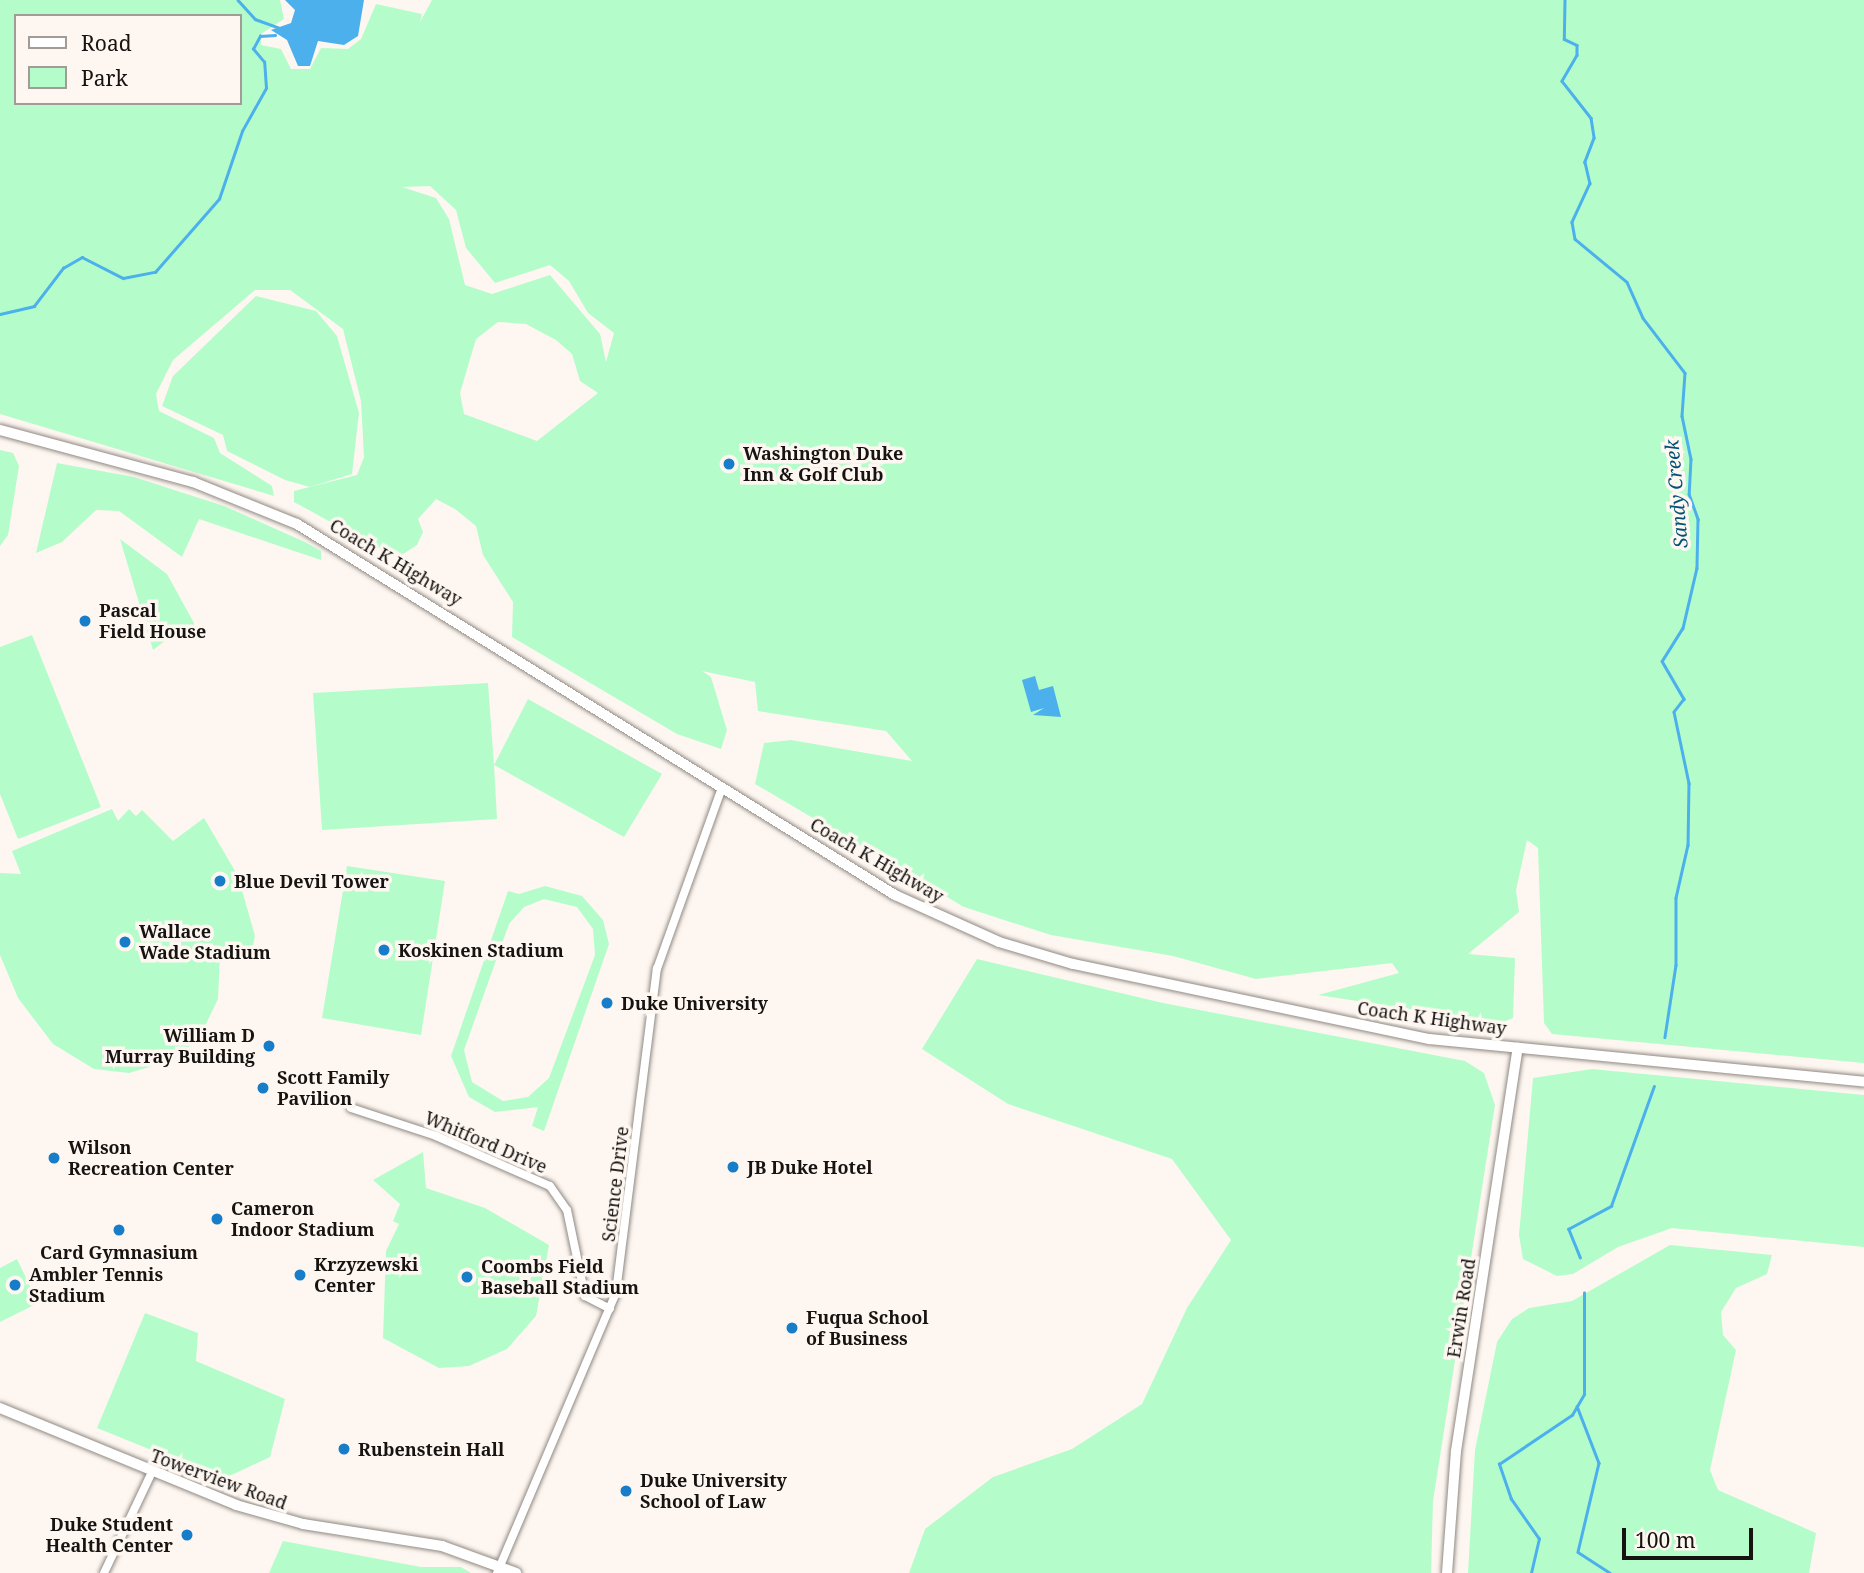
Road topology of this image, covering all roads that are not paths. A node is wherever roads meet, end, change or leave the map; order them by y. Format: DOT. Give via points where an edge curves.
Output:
graph roads {
  1 [pos="1,431"];
  2 [pos="722,787"];
  3 [pos="1518,1048"];
  4 [pos="1864,1082"];
  5 [pos="351,1108"];
  6 [pos="610,1309"];
  7 [pos="0,1408"];
  8 [pos="152,1472"];
  9 [pos="499,1570"];
  10 [pos="104,1573"];
  11 [pos="516,1573"];
  12 [pos="1447,1573"];
  1 -- 2 [label="main road, Coach K Highway" via="193,482 297,524"];
  2 -- 3 [label="main road, Coach K Highway" via="895,895 1028,951 1366,1028"];
  2 -- 6 [label="street, Science Drive" via="657,969 621,1268"];
  3 -- 4 [label="main road, Coach K Highway"];
  3 -- 12 [label="main road, Erwin Road" via="1456,1451"];
  5 -- 6 [label="street, Whitford Drive" via="436,1136 550,1186 567,1210 585,1296"];
  6 -- 9 [label="street, Science Drive"];
  7 -- 8 [label="street, Towerview Road"];
  8 -- 9 [label="street, Towerview Road" via="280,1518 422,1542"];
  8 -- 10 [label="street"];
  9 -- 11 [label="street, Towerview Road"];
}
